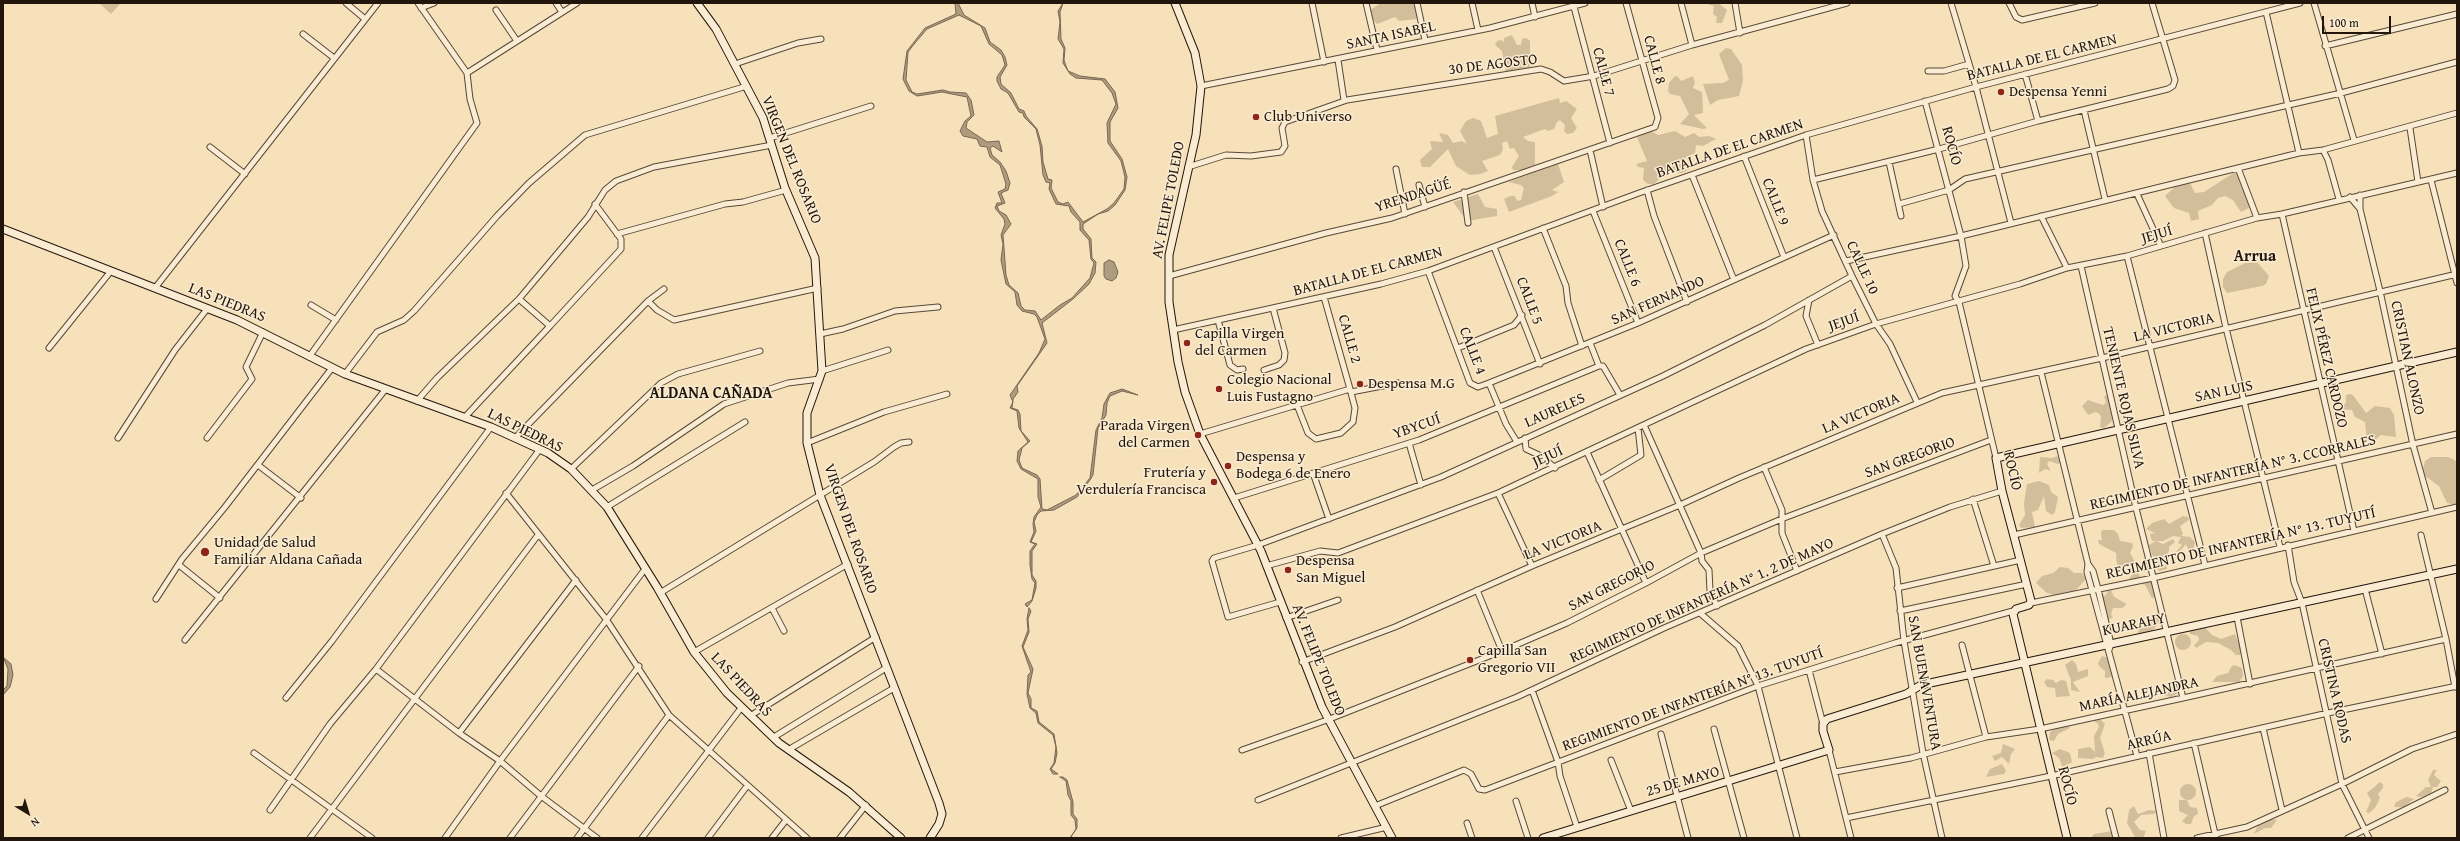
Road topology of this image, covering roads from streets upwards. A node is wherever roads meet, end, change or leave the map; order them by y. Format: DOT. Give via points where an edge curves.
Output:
graph roads {
  1 [pos="346,3"];
  2 [pos="378,3"];
  3 [pos="434,3"];
  4 [pos="556,3"];
  5 [pos="577,3"];
  6 [pos="697,3"];
  7 [pos="1175,3"];
  8 [pos="1312,3"];
  9 [pos="1366,3"];
  10 [pos="1417,3"];
  11 [pos="1472,3"];
  12 [pos="1532,3"];
  13 [pos="1584,3"];
  14 [pos="1626,3"];
  15 [pos="1681,3"];
  16 [pos="1735,3"];
  17 [pos="1847,3"];
  18 [pos="1951,3"];
  19 [pos="2009,3"];
  20 [pos="2095,3"];
  21 [pos="2152,3"];
  22 [pos="2300,3"];
  23 [pos="2314,3"];
  24 [pos="420,5"];
  25 [pos="1574,7"];
  26 [pos="496,10"];
  27 [pos="562,12"];
  28 [pos="2266,12"];
  29 [pos="2457,14"];
  30 [pos="1535,16"];
  31 [pos="365,18"];
  32 [pos="1478,30"];
  33 [pos="1740,33"];
  34 [pos="303,34"];
  35 [pos="821,39"];
  36 [pos="517,40"];
  37 [pos="1425,40"];
  38 [pos="2164,40"];
  39 [pos="1692,45"];
  40 [pos="2325,46"];
  41 [pos="1377,50"];
  42 [pos="334,58"];
  43 [pos="1338,60"];
  44 [pos="1642,61"];
  45 [pos="1324,62"];
  46 [pos="2457,62"];
  47 [pos="735,64"];
  48 [pos="1969,64"];
  49 [pos="1928,71"];
  50 [pos="467,72"];
  51 [pos="2025,74"];
  52 [pos="1594,76"];
  53 [pos="747,86"];
  54 [pos="1201,86"];
  55 [pos="1976,87"];
  56 [pos="2341,93"];
  57 [pos="1344,100"];
  58 [pos="1925,101"];
  59 [pos="2288,104"];
  60 [pos="871,106"];
  61 [pos="2084,110"];
  62 [pos="2457,113"];
  63 [pos="2038,121"];
  64 [pos="1658,123"];
  65 [pos="2410,128"];
  66 [pos="1806,135"];
  67 [pos="1988,135"];
  68 [pos="2354,140"];
  69 [pos="771,142"];
  70 [pos="1610,143"];
  71 [pos="210,147"];
  72 [pos="1939,149"];
  73 [pos="1590,150"];
  74 [pos="2094,150"];
  75 [pos="2323,150"];
  76 [pos="2299,153"];
  77 [pos="1744,156"];
  78 [pos="1889,162"];
  79 [pos="1188,167"];
  80 [pos="2238,168"];
  81 [pos="1396,169"];
  82 [pos="1998,173"];
  83 [pos="2457,173"];
  84 [pos="246,174"];
  85 [pos="1692,175"];
  86 [pos="1814,180"];
  87 [pos="2431,180"];
  88 [pos="2418,182"];
  89 [pos="1419,185"];
  90 [pos="786,190"];
  91 [pos="1647,190"];
  92 [pos="1949,190"];
  93 [pos="1464,192"];
  94 [pos="2137,194"];
  95 [pos="2360,195"];
  96 [pos="2350,197"];
  97 [pos="2105,199"];
  98 [pos="2339,199"];
  99 [pos="595,204"];
  100 [pos="1899,204"];
  101 [pos="1425,207"];
  102 [pos="1603,207"];
  103 [pos="2360,209"];
  104 [pos="1593,211"];
  105 [pos="1405,214"];
  106 [pos="2282,214"];
  107 [pos="1901,216"];
  108 [pos="2041,216"];
  109 [pos="2257,218"];
  110 [pos="1468,223"];
  111 [pos="2011,223"];
  112 [pos="1543,228"];
  113 [pos="3,229"];
  114 [pos="2205,233"];
  115 [pos="617,234"];
  116 [pos="1834,235"];
  117 [pos="1961,236"];
  118 [pos="2161,246"];
  119 [pos="1494,247"];
  120 [pos="2127,256"];
  121 [pos="1784,257"];
  122 [pos="1846,261"];
  123 [pos="2081,266"];
  124 [pos="2067,268"];
  125 [pos="111,271"];
  126 [pos="1428,271"];
  127 [pos="2456,274"];
  128 [pos="1169,276"];
  129 [pos="1852,276"];
  130 [pos="1734,280"];
  131 [pos="2457,283"];
  132 [pos="156,288"];
  133 [pos="818,288"];
  134 [pos="664,289"];
  135 [pos="2380,291"];
  136 [pos="1324,297"];
  137 [pos="519,299"];
  138 [pos="1809,300"];
  139 [pos="648,301"];
  140 [pos="1687,302"];
  141 [pos="1959,302"];
  142 [pos="311,305"];
  143 [pos="207,308"];
  144 [pos="938,308"];
  145 [pos="1273,308"];
  146 [pos="2303,310"];
  147 [pos="1522,315"];
  148 [pos="336,320"];
  149 [pos="1218,320"];
  150 [pos="1638,324"];
  151 [pos="1876,324"];
  152 [pos="550,326"];
  153 [pos="2226,328"];
  154 [pos="1173,330"];
  155 [pos="263,332"];
  156 [pos="820,334"];
  157 [pos="1590,343"];
  158 [pos="1818,345"];
  159 [pos="1582,346"];
  160 [pos="2150,346"];
  161 [pos="49,348"];
  162 [pos="1458,348"];
  163 [pos="888,350"];
  164 [pos="760,351"];
  165 [pos="2457,352"];
  166 [pos="309,357"];
  167 [pos="2102,358"];
  168 [pos="1540,364"];
  169 [pos="1601,366"];
  170 [pos="2397,366"];
  171 [pos="332,368"];
  172 [pos="1243,368"];
  173 [pos="1264,370"];
  174 [pos="822,371"];
  175 [pos="2041,372"];
  176 [pos="345,374"];
  177 [pos="820,379"];
  178 [pos="1489,383"];
  179 [pos="1398,384"];
  180 [pos="2320,384"];
  181 [pos="1978,386"];
  182 [pos="1478,387"];
  183 [pos="385,390"];
  184 [pos="1351,390"];
  185 [pos="1493,391"];
  186 [pos="947,394"];
  187 [pos="1620,395"];
  188 [pos="417,400"];
  189 [pos="2244,401"];
  190 [pos="1917,402"];
  191 [pos="1297,405"];
  192 [pos="1500,407"];
  193 [pos="466,417"];
  194 [pos="2168,418"];
  195 [pos="745,422"];
  196 [pos="1644,425"];
  197 [pos="491,427"];
  198 [pos="1638,428"];
  199 [pos="2118,430"];
  200 [pos="1200,434"];
  201 [pos="2457,434"];
  202 [pos="118,438"];
  203 [pos="207,438"];
  204 [pos="515,438"];
  205 [pos="1525,438"];
  206 [pos="1991,440"];
  207 [pos="909,442"];
  208 [pos="1517,442"];
  209 [pos="807,443"];
  210 [pos="1409,443"];
  211 [pos="2059,444"];
  212 [pos="2414,445"];
  213 [pos="540,449"];
  214 [pos="1587,452"];
  215 [pos="1996,458"];
  216 [pos="2337,461"];
  217 [pos="258,464"];
  218 [pos="1764,467"];
  219 [pos="1555,468"];
  220 [pos="571,469"];
  221 [pos="1313,473"];
  222 [pos="1599,480"];
  223 [pos="2262,480"];
  224 [pos="1421,485"];
  225 [pos="592,490"];
  226 [pos="2002,490"];
  227 [pos="506,493"];
  228 [pos="1498,493"];
  229 [pos="820,495"];
  230 [pos="2187,497"];
  231 [pos="300,498"];
  232 [pos="1234,498"];
  233 [pos="1973,499"];
  234 [pos="1680,505"];
  235 [pos="607,507"];
  236 [pos="2457,507"];
  237 [pos="2136,508"];
  238 [pos="2432,513"];
  239 [pos="1784,518"];
  240 [pos="1329,519"];
  241 [pos="2077,521"];
  242 [pos="1622,530"];
  243 [pos="2354,531"];
  244 [pos="538,534"];
  245 [pos="1882,534"];
  246 [pos="2014,535"];
  247 [pos="2421,535"];
  248 [pos="1258,545"];
  249 [pos="2288,545"];
  250 [pos="2280,547"];
  251 [pos="1701,553"];
  252 [pos="2021,560"];
  253 [pos="848,564"];
  254 [pos="2088,564"];
  255 [pos="2205,565"];
  256 [pos="179,566"];
  257 [pos="1266,566"];
  258 [pos="1532,566"];
  259 [pos="1994,566"];
  260 [pos="645,569"];
  261 [pos="2457,569"];
  262 [pos="1797,571"];
  263 [pos="2431,574"];
  264 [pos="2153,578"];
  265 [pos="576,580"];
  266 [pos="1646,583"];
  267 [pos="2027,584"];
  268 [pos="1897,588"];
  269 [pos="2098,589"];
  270 [pos="2365,589"];
  271 [pos="1477,590"];
  272 [pos="2092,590"];
  273 [pos="660,593"];
  274 [pos="220,598"];
  275 [pos="156,599"];
  276 [pos="1338,600"];
  277 [pos="1280,602"];
  278 [pos="2031,603"];
  279 [pos="2302,603"];
  280 [pos="1717,606"];
  281 [pos="772,608"];
  282 [pos="1900,611"];
  283 [pos="2013,611"];
  284 [pos="1700,613"];
  285 [pos="2237,617"];
  286 [pos="1286,618"];
  287 [pos="606,619"];
  288 [pos="784,631"];
  289 [pos="2166,632"];
  290 [pos="876,637"];
  291 [pos="2446,639"];
  292 [pos="185,640"];
  293 [pos="1904,641"];
  294 [pos="1962,645"];
  295 [pos="2109,646"];
  296 [pos="1502,651"];
  297 [pos="694,652"];
  298 [pos="2382,654"];
  299 [pos="1302,662"];
  300 [pos="2025,662"];
  301 [pos="639,666"];
  302 [pos="886,668"];
  303 [pos="376,669"];
  304 [pos="2318,669"];
  305 [pos="1809,670"];
  306 [pos="1968,674"];
  307 [pos="2250,684"];
  308 [pos="1758,686"];
  309 [pos="2456,686"];
  310 [pos="894,688"];
  311 [pos="1532,690"];
  312 [pos="1914,690"];
  313 [pos="286,698"];
  314 [pos="2183,698"];
  315 [pos="414,699"];
  316 [pos="741,708"];
  317 [pos="2124,710"];
  318 [pos="2328,713"];
  319 [pos="669,715"];
  320 [pos="750,716"];
  321 [pos="1328,720"];
  322 [pos="1823,724"];
  323 [pos="2263,728"];
  324 [pos="1714,729"];
  325 [pos="2040,729"];
  326 [pos="459,733"];
  327 [pos="1660,734"];
  328 [pos="2457,734"];
  329 [pos="1986,737"];
  330 [pos="774,738"];
  331 [pos="2194,743"];
  332 [pos="708,750"];
  333 [pos="788,750"];
  334 [pos="1242,750"];
  335 [pos="1829,750"];
  336 [pos="254,753"];
  337 [pos="1923,753"];
  338 [pos="2149,754"];
  339 [pos="2137,756"];
  340 [pos="1611,760"];
  341 [pos="500,761"];
  342 [pos="1351,762"];
  343 [pos="1558,762"];
  344 [pos="1779,766"];
  345 [pos="1835,772"];
  346 [pos="2051,776"];
  347 [pos="292,780"];
  348 [pos="1730,782"];
  349 [pos="2342,784"];
  350 [pos="747,786"];
  351 [pos="2445,790"];
  352 [pos="541,796"];
  353 [pos="1678,798"];
  354 [pos="1258,800"];
  355 [pos="1933,800"];
  356 [pos="1516,801"];
  357 [pos="866,805"];
  358 [pos="1375,806"];
  359 [pos="331,808"];
  360 [pos="270,810"];
  361 [pos="1631,810"];
  362 [pos="2282,810"];
  363 [pos="2109,811"];
  364 [pos="1846,818"];
  365 [pos="786,820"];
  366 [pos="1467,823"];
  367 [pos="1387,827"];
  368 [pos="1577,827"];
  369 [pos="584,828"];
  370 [pos="2365,829"];
  371 [pos="2216,836"];
  372 [pos="310,838"];
  373 [pos="372,838"];
  374 [pos="445,838"];
  375 [pos="510,838"];
  376 [pos="577,838"];
  377 [pos="597,838"];
  378 [pos="642,838"];
  379 [pos="708,838"];
  380 [pos="772,838"];
  381 [pos="807,838"];
  382 [pos="840,838"];
  383 [pos="901,838"];
  384 [pos="930,838"];
  385 [pos="1341,838"];
  386 [pos="1392,838"];
  387 [pos="1472,838"];
  388 [pos="1528,838"];
  389 [pos="1543,838"];
  390 [pos="1688,838"];
  391 [pos="1744,838"];
  392 [pos="1797,838"];
  393 [pos="1850,838"];
  394 [pos="1942,838"];
  395 [pos="2068,838"];
  396 [pos="2116,838"];
  397 [pos="2164,838"];
  398 [pos="2197,838"];
  399 [pos="2348,838"];
  400 [pos="2369,838"];
  1 -- 31 [label="street"];
  2 -- 31 [label="street"];
  3 -- 24 [label="street"];
  4 -- 27 [label="street"];
  5 -- 27 [label="street"];
  6 -- 47 [label="street, VIRGEN DEL ROSARIO" via="716,29"];
  7 -- 54 [label="street, AV. FELIPE TOLEDO" via="1194,53"];
  8 -- 45 [label="street"];
  9 -- 41 [label="street"];
  10 -- 37 [label="street"];
  11 -- 32 [label="street"];
  12 -- 30 [label="street"];
  13 -- 25 [label="street, SANTA ISABEL"];
  14 -- 44 [label="street, CALLE 8"];
  15 -- 39 [label="street"];
  16 -- 33 [label="street"];
  17 -- 33 [label="street, 30 DE AGOSTO"];
  18 -- 48 [label="street"];
  19 -- 20 [label="street" via="2016,16 2022,20"];
  21 -- 38 [label="street"];
  22 -- 28 [label="street, BATALLA DE EL CARMEN"];
  23 -- 40 [label="street"];
  24 -- 50 [label="street"];
  25 -- 30 [label="street, SANTA ISABEL"];
  25 -- 52 [label="street, CALLE 7"];
  26 -- 36 [label="street"];
  27 -- 36 [label="street"];
  28 -- 38 [label="street, BATALLA DE EL CARMEN"];
  28 -- 59 [label="street"];
  29 -- 40 [label="street"];
  30 -- 32 [label="street, SANTA ISABEL"];
  31 -- 42 [label="street"];
  32 -- 37 [label="street, SANTA ISABEL"];
  33 -- 39 [label="street, 30 DE AGOSTO"];
  34 -- 42 [label="street"];
  35 -- 47 [label="street" via="798,43"];
  36 -- 50 [label="street"];
  37 -- 41 [label="street, SANTA ISABEL"];
  38 -- 51 [label="street, BATALLA DE EL CARMEN"];
  38 -- 61 [label="street" via="2175,80 2173,86"];
  39 -- 44 [label="street, 30 DE AGOSTO"];
  40 -- 56 [label="street"];
  41 -- 43 [label="street, SANTA ISABEL"];
  42 -- 84 [label="street"];
  43 -- 45 [label="street, SANTA ISABEL"];
  43 -- 57 [label="street"];
  44 -- 52 [label="street, 30 DE AGOSTO"];
  44 -- 64 [label="street, CALLE 8"];
  45 -- 54 [label="street, SANTA ISABEL"];
  46 -- 56 [label="street"];
  47 -- 53 [label="street, VIRGEN DEL ROSARIO"];
  48 -- 49 [label="street" via="1944,71"];
  48 -- 55 [label="street"];
  50 -- 148 [label="street" via="470,99 477,118 476,127"];
  51 -- 55 [label="street, BATALLA DE EL CARMEN"];
  51 -- 63 [label="street"];
  52 -- 57 [label="street, 30 DE AGOSTO" via="1564,81 1540,69"];
  52 -- 70 [label="street, CALLE 7"];
  53 -- 69 [label="street, VIRGEN DEL ROSARIO" via="764,118"];
  53 -- 176 [label="street" via="588,133 582,137 497,216 414,311 404,320 377,332"];
  54 -- 79 [label="street, AV. FELIPE TOLEDO" via="1199,112"];
  55 -- 58 [label="street, BATALLA DE EL CARMEN"];
  55 -- 67 [label="street"];
  56 -- 59 [label="street"];
  56 -- 68 [label="street"];
  57 -- 79 [label="street, 30 DE AGOSTO" via="1285,122 1282,128 1285,146 1280,152 1250,156 1226,155"];
  58 -- 66 [label="street, BATALLA DE EL CARMEN"];
  58 -- 72 [label="street, ROCÍO"];
  59 -- 74 [label="street"];
  59 -- 76 [label="street"];
  60 -- 69 [label="street"];
  61 -- 63 [label="street"];
  61 -- 74 [label="street"];
  62 -- 65 [label="street"];
  63 -- 67 [label="street"];
  64 -- 70 [label="street, YRENDAGÜÉ" via="1655,127"];
  65 -- 68 [label="street"];
  65 -- 88 [label="street"];
  66 -- 77 [label="street, BATALLA DE EL CARMEN"];
  66 -- 86 [label="street, CALLE 10"];
  67 -- 72 [label="street"];
  67 -- 82 [label="street"];
  68 -- 75 [label="street"];
  69 -- 90 [label="street, VIRGEN DEL ROSARIO"];
  69 -- 99 [label="street" via="634,173 616,181 605,190"];
  70 -- 73 [label="street, YRENDAGÜÉ"];
  71 -- 84 [label="street"];
  72 -- 78 [label="street"];
  72 -- 92 [label="street, ROCÍO"];
  73 -- 93 [label="street, YRENDAGÜÉ"];
  73 -- 102 [label="street"];
  74 -- 82 [label="street"];
  74 -- 97 [label="street"];
  75 -- 76 [label="street"];
  75 -- 98 [label="street"];
  76 -- 80 [label="street"];
  77 -- 85 [label="street, BATALLA DE EL CARMEN"];
  77 -- 121 [label="street, CALLE 9"];
  78 -- 86 [label="street"];
  78 -- 100 [label="street"];
  79 -- 128 [label="street, AV. FELIPE TOLEDO" via="1169,255"];
  80 -- 94 [label="street"];
  80 -- 109 [label="street"];
  81 -- 105 [label="street"];
  82 -- 92 [label="street" via="1965,179"];
  82 -- 111 [label="street"];
  83 -- 87 [label="street, JEJUÍ"];
  84 -- 132 [label="street"];
  85 -- 91 [label="street, BATALLA DE EL CARMEN"];
  85 -- 130 [label="street"];
  86 -- 116 [label="street, CALLE 10" via="1822,210"];
  87 -- 88 [label="street, JEJUÍ"];
  87 -- 127 [label="street"];
  88 -- 95 [label="street, JEJUÍ"];
  89 -- 101 [label="street"];
  90 -- 115 [label="street"];
  90 -- 133 [label="street, VIRGEN DEL ROSARIO" via="812,245"];
  91 -- 102 [label="street, BATALLA DE EL CARMEN"];
  91 -- 140 [label="street" via="1654,216"];
  92 -- 100 [label="street"];
  92 -- 117 [label="street, ROCÍO"];
  93 -- 101 [label="street, YRENDAGÜÉ"];
  93 -- 110 [label="street"];
  94 -- 97 [label="street"];
  94 -- 118 [label="street"];
  95 -- 96 [label="street, JEJUÍ"];
  95 -- 103 [label="street, CRISTIAN ALONZO"];
  96 -- 98 [label="street, JEJUÍ"];
  96 -- 103 [label="street, CRISTIAN ALONZO"];
  97 -- 108 [label="street"];
  98 -- 106 [label="street, JEJUÍ"];
  99 -- 115 [label="street"];
  99 -- 137 [label="street" via="568,241"];
  100 -- 107 [label="street"];
  101 -- 105 [label="street, YRENDAGÜÉ"];
  102 -- 104 [label="street, BATALLA DE EL CARMEN"];
  103 -- 135 [label="street, CRISTIAN ALONZO"];
  104 -- 112 [label="street, BATALLA DE EL CARMEN"];
  104 -- 150 [label="street, CALLE 6"];
  105 -- 128 [label="street, YRENDAGÜÉ"];
  106 -- 109 [label="street, JEJUÍ"];
  106 -- 146 [label="street, FELIX PÉREZ CARDOZO"];
  108 -- 111 [label="street"];
  108 -- 124 [label="street"];
  109 -- 114 [label="street, JEJUÍ"];
  111 -- 117 [label="street"];
  112 -- 119 [label="street, BATALLA DE EL CARMEN"];
  112 -- 159 [label="street" via="1566,286 1568,303"];
  113 -- 125 [label="street, LAS PIEDRAS"];
  114 -- 118 [label="street, JEJUÍ"];
  114 -- 153 [label="street"];
  115 -- 152 [label="street" via="622,244 619,252"];
  116 -- 121 [label="street, SAN FERNANDO"];
  116 -- 122 [label="street, CALLE 10"];
  117 -- 122 [label="street"];
  117 -- 141 [label="street, ROCÍO" via="1966,266 1955,293"];
  118 -- 120 [label="street, JEJUÍ"];
  119 -- 126 [label="street, BATALLA DE EL CARMEN"];
  119 -- 147 [label="street, CALLE 5"];
  120 -- 123 [label="street, JEJUÍ"];
  120 -- 160 [label="street"];
  121 -- 130 [label="street, SAN FERNANDO"];
  122 -- 129 [label="street, CALLE 10"];
  123 -- 124 [label="street, JEJUÍ"];
  123 -- 167 [label="street, TENIENTE ROJAS SILVA"];
  124 -- 141 [label="street, JEJUÍ"];
  125 -- 132 [label="street, LAS PIEDRAS"];
  125 -- 161 [label="street"];
  126 -- 136 [label="street, BATALLA DE EL CARMEN"];
  126 -- 162 [label="street, CALLE 4"];
  127 -- 131 [label="street"];
  127 -- 135 [label="street, LA VICTORIA"];
  128 -- 154 [label="street, AV. FELIPE TOLEDO"];
  129 -- 138 [label="street, LAURELES"];
  129 -- 151 [label="street, CALLE 10"];
  130 -- 140 [label="street, SAN FERNANDO"];
  132 -- 143 [label="street, LAS PIEDRAS"];
  133 -- 139 [label="street" via="674,320"];
  133 -- 156 [label="street, VIRGEN DEL ROSARIO"];
  134 -- 139 [label="street"];
  135 -- 146 [label="street, LA VICTORIA"];
  135 -- 170 [label="street, CRISTIAN ALONZO"];
  136 -- 145 [label="street, BATALLA DE EL CARMEN"];
  136 -- 184 [label="street, CALLE 2"];
  137 -- 152 [label="street"];
  137 -- 188 [label="street"];
  138 -- 158 [label="street" via="1806,316"];
  138 -- 187 [label="street, LAURELES" via="1723,346"];
  139 -- 204 [label="street"];
  140 -- 150 [label="street, SAN FERNANDO"];
  141 -- 151 [label="street, JEJUÍ"];
  141 -- 181 [label="street, ROCÍO"];
  142 -- 148 [label="street"];
  143 -- 155 [label="street, LAS PIEDRAS"];
  143 -- 202 [label="street" via="175,350"];
  144 -- 156 [label="street" via="895,311 843,330"];
  145 -- 149 [label="street, BATALLA DE EL CARMEN"];
  145 -- 173 [label="street" via="1285,353 1284,360 1279,365"];
  146 -- 153 [label="street, LA VICTORIA"];
  146 -- 180 [label="street, FELIX PÉREZ CARDOZO"];
  147 -- 162 [label="street" via="1514,325"];
  147 -- 168 [label="street, CALLE 5"];
  148 -- 166 [label="street"];
  149 -- 154 [label="street, BATALLA DE EL CARMEN"];
  149 -- 172 [label="street" via="1230,365 1237,370"];
  150 -- 157 [label="street, SAN FERNANDO"];
  151 -- 158 [label="street, JEJUÍ"];
  151 -- 190 [label="street, CALLE 10" via="1890,344"];
  152 -- 193 [label="street"];
  153 -- 160 [label="street, LA VICTORIA"];
  153 -- 189 [label="street"];
  154 -- 200 [label="street, AV. FELIPE TOLEDO" via="1185,392"];
  155 -- 166 [label="street, LAS PIEDRAS"];
  155 -- 203 [label="street" via="246,367 252,379"];
  156 -- 174 [label="street, VIRGEN DEL ROSARIO"];
  157 -- 159 [label="street, SAN FERNANDO"];
  157 -- 169 [label="street"];
  158 -- 196 [label="street, JEJUÍ"];
  159 -- 168 [label="street, SAN FERNANDO"];
  160 -- 167 [label="street, LA VICTORIA"];
  160 -- 194 [label="street"];
  162 -- 182 [label="street, CALLE 4" via="1470,383"];
  163 -- 174 [label="street"];
  164 -- 220 [label="street" via="678,374 661,383"];
  165 -- 170 [label="street, SAN LUIS"];
  166 -- 171 [label="street, LAS PIEDRAS"];
  167 -- 175 [label="street, LA VICTORIA"];
  167 -- 199 [label="street, TENIENTE ROJAS SILVA"];
  168 -- 178 [label="street, SAN FERNANDO"];
  169 -- 187 [label="street"];
  169 -- 192 [label="street, YBYCUÍ"];
  170 -- 180 [label="street, SAN LUIS"];
  170 -- 212 [label="street, CRISTIAN ALONZO"];
  171 -- 176 [label="street, LAS PIEDRAS"];
  171 -- 217 [label="street"];
  174 -- 177 [label="street, VIRGEN DEL ROSARIO"];
  175 -- 181 [label="street, LA VICTORIA"];
  175 -- 211 [label="street"];
  176 -- 183 [label="street, LAS PIEDRAS"];
  177 -- 209 [label="street, VIRGEN DEL ROSARIO" via="807,413"];
  177 -- 225 [label="street" via="788,383 724,404 633,466"];
  178 -- 182 [label="street, CALLE 4"];
  178 -- 185 [label="street, CALLE 4"];
  179 -- 184 [label="street"];
  180 -- 189 [label="street, SAN LUIS"];
  180 -- 216 [label="street, FELIX PÉREZ CARDOZO"];
  181 -- 190 [label="street, LA VICTORIA" via="1942,393"];
  181 -- 206 [label="street, ROCÍO"];
  182 -- 185 [label="street"];
  183 -- 188 [label="street, LAS PIEDRAS"];
  183 -- 231 [label="street"];
  184 -- 191 [label="street"];
  184 -- 191 [label="street, CALLE 2" via="1355,408 1353,422 1341,432 1322,438 1310,437"];
  185 -- 192 [label="street, CALLE 4"];
  186 -- 209 [label="street" via="884,412"];
  187 -- 205 [label="street, LAURELES"];
  188 -- 193 [label="street, LAS PIEDRAS"];
  189 -- 194 [label="street, SAN LUIS"];
  189 -- 223 [label="street"];
  190 -- 218 [label="street, LA VICTORIA"];
  191 -- 200 [label="street"];
  192 -- 208 [label="street, CALLE 4" via="1506,424"];
  192 -- 210 [label="street, YBYCUÍ"];
  193 -- 197 [label="street, LAS PIEDRAS"];
  194 -- 199 [label="street, SAN LUIS"];
  194 -- 230 [label="street"];
  195 -- 235 [label="street"];
  196 -- 198 [label="street, JEJUÍ"];
  196 -- 234 [label="street"];
  197 -- 204 [label="street, LAS PIEDRAS"];
  197 -- 313 [label="street" via="332,641"];
  198 -- 214 [label="street, JEJUÍ"];
  198 -- 222 [label="street" via="1641,455"];
  199 -- 211 [label="street, SAN LUIS"];
  199 -- 237 [label="street, TENIENTE ROJAS SILVA"];
  200 -- 232 [label="street, AV. FELIPE TOLEDO"];
  201 -- 212 [label="street, REGIMIENTO DE INFANTERÍA N° 3. CCORRALES"];
  204 -- 213 [label="street, LAS PIEDRAS"];
  205 -- 208 [label="street, LAURELES"];
  205 -- 219 [label="street" via="1526,449 1541,456"];
  206 -- 215 [label="street, ROCÍO"];
  206 -- 239 [label="street, SAN GREGORIO"];
  207 -- 229 [label="street" via="894,447"];
  208 -- 224 [label="street, LAURELES"];
  209 -- 229 [label="street, VIRGEN DEL ROSARIO"];
  210 -- 221 [label="street, YBYCUÍ"];
  210 -- 224 [label="street"];
  211 -- 215 [label="street, SAN LUIS"];
  211 -- 241 [label="street"];
  212 -- 216 [label="street, REGIMIENTO DE INFANTERÍA N° 3. CCORRALES"];
  212 -- 238 [label="street, CRISTIAN ALONZO"];
  213 -- 220 [label="street, LAS PIEDRAS"];
  213 -- 227 [label="street"];
  214 -- 219 [label="street, JEJUÍ"];
  214 -- 222 [label="street"];
  215 -- 226 [label="street, ROCÍO"];
  216 -- 223 [label="street, REGIMIENTO DE INFANTERÍA N° 3. CCORRALES"];
  216 -- 243 [label="street, FELIX PÉREZ CARDOZO"];
  217 -- 231 [label="street"];
  217 -- 256 [label="street"];
  218 -- 234 [label="street, LA VICTORIA"];
  218 -- 239 [label="street"];
  219 -- 228 [label="street, JEJUÍ"];
  220 -- 225 [label="street, LAS PIEDRAS"];
  221 -- 232 [label="street, YBYCUÍ"];
  221 -- 240 [label="street"];
  222 -- 242 [label="street"];
  223 -- 230 [label="street, REGIMIENTO DE INFANTERÍA N° 3. CCORRALES"];
  223 -- 250 [label="street"];
  224 -- 240 [label="street, LAURELES"];
  225 -- 235 [label="street, LAS PIEDRAS"];
  226 -- 233 [label="street, REGIMIENTO DE INFANTERÍA N° 1. 2 DE MAYO"];
  226 -- 246 [label="street, ROCÍO"];
  227 -- 244 [label="street"];
  227 -- 303 [label="street"];
  228 -- 257 [label="street, JEJUÍ" via="1338,553 1320,551"];
  228 -- 258 [label="street"];
  229 -- 253 [label="street, VIRGEN DEL ROSARIO"];
  229 -- 273 [label="street"];
  230 -- 237 [label="street, REGIMIENTO DE INFANTERÍA N° 3. CCORRALES"];
  230 -- 255 [label="street"];
  231 -- 274 [label="street"];
  232 -- 248 [label="street, AV. FELIPE TOLEDO"];
  233 -- 245 [label="street, REGIMIENTO DE INFANTERÍA N° 1. 2 DE MAYO"];
  233 -- 259 [label="street"];
  234 -- 242 [label="street, LA VICTORIA"];
  234 -- 251 [label="street"];
  235 -- 260 [label="street, LAS PIEDRAS"];
  236 -- 238 [label="street, REGIMIENTO DE INFANTERÍA N° 13. TUYUTÍ"];
  237 -- 241 [label="street, REGIMIENTO DE INFANTERÍA N° 3. CCORRALES"];
  237 -- 264 [label="street, TENIENTE ROJAS SILVA"];
  238 -- 243 [label="street, REGIMIENTO DE INFANTERÍA N° 13. TUYUTÍ"];
  239 -- 251 [label="street, SAN GREGORIO"];
  239 -- 262 [label="street" via="1782,533"];
  240 -- 248 [label="street, LAURELES"];
  241 -- 246 [label="street, REGIMIENTO DE INFANTERÍA N° 3. CCORRALES"];
  241 -- 254 [label="street"];
  242 -- 258 [label="street, LA VICTORIA"];
  242 -- 266 [label="street"];
  243 -- 249 [label="street, REGIMIENTO DE INFANTERÍA N° 13. TUYUTÍ"];
  244 -- 265 [label="street"];
  244 -- 315 [label="street"];
  245 -- 262 [label="street, REGIMIENTO DE INFANTERÍA N° 1. 2 DE MAYO"];
  245 -- 268 [label="street, SAN BUENAVENTURA" via="1896,568"];
  246 -- 252 [label="street, ROCÍO"];
  247 -- 263 [label="street"];
  248 -- 257 [label="street, AV. FELIPE TOLEDO"];
  248 -- 277 [label="street, LAURELES" via="1217,556 1212,561 1227,616 1230,618"];
  249 -- 250 [label="street, REGIMIENTO DE INFANTERÍA N° 13. TUYUTÍ"];
  249 -- 279 [label="street, CRISTINA RODAS" via="2296,589"];
  250 -- 255 [label="street, REGIMIENTO DE INFANTERÍA N° 13. TUYUTÍ"];
  251 -- 266 [label="street, SAN GREGORIO"];
  251 -- 280 [label="street" via="1702,561 1709,570 1710,590"];
  252 -- 259 [label="street"];
  252 -- 267 [label="street, ROCÍO"];
  253 -- 281 [label="street"];
  253 -- 290 [label="street, VIRGEN DEL ROSARIO"];
  254 -- 269 [label="street" via="2093,571"];
  254 -- 272 [label="street" via="2087,572"];
  255 -- 264 [label="street, REGIMIENTO DE INFANTERÍA N° 13. TUYUTÍ"];
  256 -- 274 [label="street"];
  256 -- 275 [label="street"];
  257 -- 277 [label="street, AV. FELIPE TOLEDO"];
  258 -- 271 [label="street, LA VICTORIA"];
  259 -- 268 [label="street"];
  260 -- 273 [label="street, LAS PIEDRAS"];
  260 -- 287 [label="street"];
  261 -- 263 [label="street, KUARAHY"];
  262 -- 280 [label="street, REGIMIENTO DE INFANTERÍA N° 1. 2 DE MAYO"];
  263 -- 270 [label="street, KUARAHY"];
  263 -- 291 [label="street"];
  264 -- 269 [label="street, REGIMIENTO DE INFANTERÍA N° 13. TUYUTÍ"];
  264 -- 289 [label="street, TENIENTE ROJAS SILVA"];
  265 -- 287 [label="street"];
  265 -- 326 [label="street"];
  266 -- 296 [label="street, SAN GREGORIO" via="1567,623"];
  267 -- 278 [label="street, ROCÍO"];
  267 -- 282 [label="street"];
  268 -- 282 [label="street, SAN BUENAVENTURA"];
  269 -- 272 [label="street, REGIMIENTO DE INFANTERÍA N° 13. TUYUTÍ"];
  269 -- 295 [label="street"];
  270 -- 279 [label="street, KUARAHY"];
  270 -- 298 [label="street"];
  271 -- 296 [label="street"];
  271 -- 299 [label="street, LA VICTORIA" via="1395,627"];
  272 -- 278 [label="street, REGIMIENTO DE INFANTERÍA N° 13. TUYUTÍ"];
  272 -- 295 [label="street"];
  273 -- 297 [label="street, LAS PIEDRAS"];
  274 -- 292 [label="street"];
  276 -- 286 [label="street"];
  277 -- 286 [label="street, AV. FELIPE TOLEDO"];
  278 -- 283 [label="street"];
  279 -- 285 [label="street, KUARAHY"];
  279 -- 304 [label="street, CRISTINA RODAS"];
  280 -- 284 [label="street, REGIMIENTO DE INFANTERÍA N° 1. 2 DE MAYO"];
  281 -- 288 [label="street"];
  281 -- 297 [label="street"];
  282 -- 293 [label="street, SAN BUENAVENTURA"];
  283 -- 293 [label="street, REGIMIENTO DE INFANTERÍA N° 13. TUYUTÍ"];
  283 -- 300 [label="street, ROCÍO"];
  284 -- 308 [label="street" via="1738,646"];
  284 -- 311 [label="street, REGIMIENTO DE INFANTERÍA N° 1. 2 DE MAYO"];
  285 -- 289 [label="street, KUARAHY"];
  285 -- 307 [label="street"];
  286 -- 299 [label="street, AV. FELIPE TOLEDO"];
  287 -- 301 [label="street"];
  287 -- 341 [label="street"];
  289 -- 295 [label="street, KUARAHY"];
  289 -- 314 [label="street, TENIENTE ROJAS SILVA"];
  290 -- 302 [label="street, VIRGEN DEL ROSARIO"];
  290 -- 320 [label="street"];
  291 -- 298 [label="street, MARÍA ALEJANDRA"];
  291 -- 309 [label="street"];
  293 -- 305 [label="street, REGIMIENTO DE INFANTERÍA N° 13. TUYUTÍ"];
  293 -- 312 [label="street, SAN BUENAVENTURA"];
  294 -- 306 [label="street"];
  295 -- 300 [label="street, KUARAHY"];
  295 -- 317 [label="street"];
  296 -- 321 [label="street, SAN GREGORIO"];
  297 -- 316 [label="street, LAS PIEDRAS"];
  298 -- 304 [label="street, MARÍA ALEJANDRA"];
  299 -- 321 [label="street, AV. FELIPE TOLEDO"];
  300 -- 306 [label="street, KUARAHY"];
  300 -- 325 [label="street, ROCÍO"];
  301 -- 319 [label="street"];
  301 -- 352 [label="street"];
  302 -- 310 [label="street, VIRGEN DEL ROSARIO"];
  302 -- 330 [label="street"];
  303 -- 315 [label="street"];
  303 -- 347 [label="street" via="330,724"];
  304 -- 307 [label="street, MARÍA ALEJANDRA"];
  304 -- 318 [label="street, CRISTINA RODAS"];
  305 -- 308 [label="street, REGIMIENTO DE INFANTERÍA N° 13. TUYUTÍ"];
  305 -- 322 [label="street"];
  306 -- 312 [label="street, KUARAHY" via="1921,685"];
  306 -- 329 [label="street"];
  307 -- 314 [label="street, MARÍA ALEJANDRA"];
  308 -- 343 [label="street, REGIMIENTO DE INFANTERÍA N° 13. TUYUTÍ"];
  308 -- 344 [label="street"];
  309 -- 318 [label="street, ARRÚA"];
  310 -- 333 [label="street"];
  310 -- 384 [label="street, VIRGEN DEL ROSARIO" via="942,814"];
  311 -- 342 [label="street, REGIMIENTO DE INFANTERÍA N° 1. 2 DE MAYO"];
  311 -- 343 [label="street"];
  312 -- 322 [label="street, KUARAHY" via="1827,719"];
  312 -- 337 [label="street, SAN BUENAVENTURA"];
  314 -- 317 [label="street, MARÍA ALEJANDRA"];
  315 -- 326 [label="street"];
  315 -- 359 [label="street"];
  316 -- 320 [label="street, LAS PIEDRAS"];
  316 -- 332 [label="street"];
  317 -- 325 [label="street, MARÍA ALEJANDRA"];
  317 -- 339 [label="street"];
  318 -- 323 [label="street, ARRÚA"];
  318 -- 349 [label="street, CRISTINA RODAS"];
  319 -- 332 [label="street"];
  319 -- 369 [label="street"];
  320 -- 330 [label="street, LAS PIEDRAS"];
  321 -- 334 [label="street, SAN GREGORIO"];
  321 -- 342 [label="street, AV. FELIPE TOLEDO"];
  322 -- 335 [label="street"];
  323 -- 331 [label="street, ARRÚA"];
  323 -- 362 [label="street"];
  324 -- 348 [label="street"];
  325 -- 329 [label="street, MARÍA ALEJANDRA"];
  325 -- 346 [label="street, ROCÍO"];
  326 -- 341 [label="street"];
  327 -- 353 [label="street"];
  328 -- 349 [label="street" via="2412,749"];
  329 -- 337 [label="street, MARÍA ALEJANDRA"];
  330 -- 333 [label="street, LAS PIEDRAS"];
  331 -- 338 [label="street, ARRÚA"];
  331 -- 371 [label="street"];
  332 -- 350 [label="street"];
  332 -- 378 [label="street"];
  333 -- 357 [label="street, LAS PIEDRAS"];
  335 -- 344 [label="street, 25 DE MAYO"];
  335 -- 345 [label="street"];
  336 -- 347 [label="street"];
  337 -- 345 [label="street, MARÍA ALEJANDRA" via="1912,758"];
  337 -- 355 [label="street, SAN BUENAVENTURA"];
  338 -- 339 [label="street, ARRÚA"];
  338 -- 397 [label="street"];
  339 -- 346 [label="street, ARRÚA"];
  340 -- 361 [label="street"];
  341 -- 352 [label="street"];
  341 -- 374 [label="street"];
  342 -- 354 [label="street, REGIMIENTO DE INFANTERÍA N° 1. 2 DE MAYO"];
  342 -- 358 [label="street, AV. FELIPE TOLEDO"];
  343 -- 358 [label="street, REGIMIENTO DE INFANTERÍA N° 13. TUYUTÍ" via="1485,790 1477,786 1471,774 1464,770"];
  343 -- 368 [label="street" via="1560,776"];
  344 -- 348 [label="street, 25 DE MAYO"];
  344 -- 392 [label="street"];
  345 -- 364 [label="street"];
  346 -- 355 [label="street, ARRÚA"];
  346 -- 395 [label="street, ROCÍO"];
  347 -- 359 [label="street"];
  347 -- 360 [label="street"];
  348 -- 353 [label="street, 25 DE MAYO"];
  348 -- 391 [label="street"];
  349 -- 362 [label="street"];
  349 -- 370 [label="street, CRISTINA RODAS"];
  350 -- 365 [label="street"];
  350 -- 379 [label="street"];
  351 -- 370 [label="street"];
  352 -- 369 [label="street"];
  352 -- 375 [label="street"];
  353 -- 361 [label="street, 25 DE MAYO"];
  353 -- 390 [label="street"];
  355 -- 364 [label="street, ARRÚA"];
  355 -- 394 [label="street, SAN BUENAVENTURA"];
  356 -- 388 [label="street"];
  357 -- 382 [label="street"];
  357 -- 383 [label="street, LAS PIEDRAS"];
  358 -- 367 [label="street, AV. FELIPE TOLEDO"];
  359 -- 372 [label="street"];
  359 -- 373 [label="street"];
  361 -- 368 [label="street, 25 DE MAYO"];
  362 -- 371 [label="street"];
  363 -- 396 [label="street"];
  364 -- 393 [label="street"];
  365 -- 380 [label="street"];
  365 -- 381 [label="street"];
  366 -- 387 [label="street"];
  367 -- 385 [label="street"];
  367 -- 386 [label="street, AV. FELIPE TOLEDO"];
  368 -- 389 [label="street, 25 DE MAYO"];
  369 -- 376 [label="street"];
  369 -- 377 [label="street"];
  370 -- 399 [label="street"];
  370 -- 400 [label="street, CRISTINA RODAS"];
  371 -- 398 [label="street"];
}
